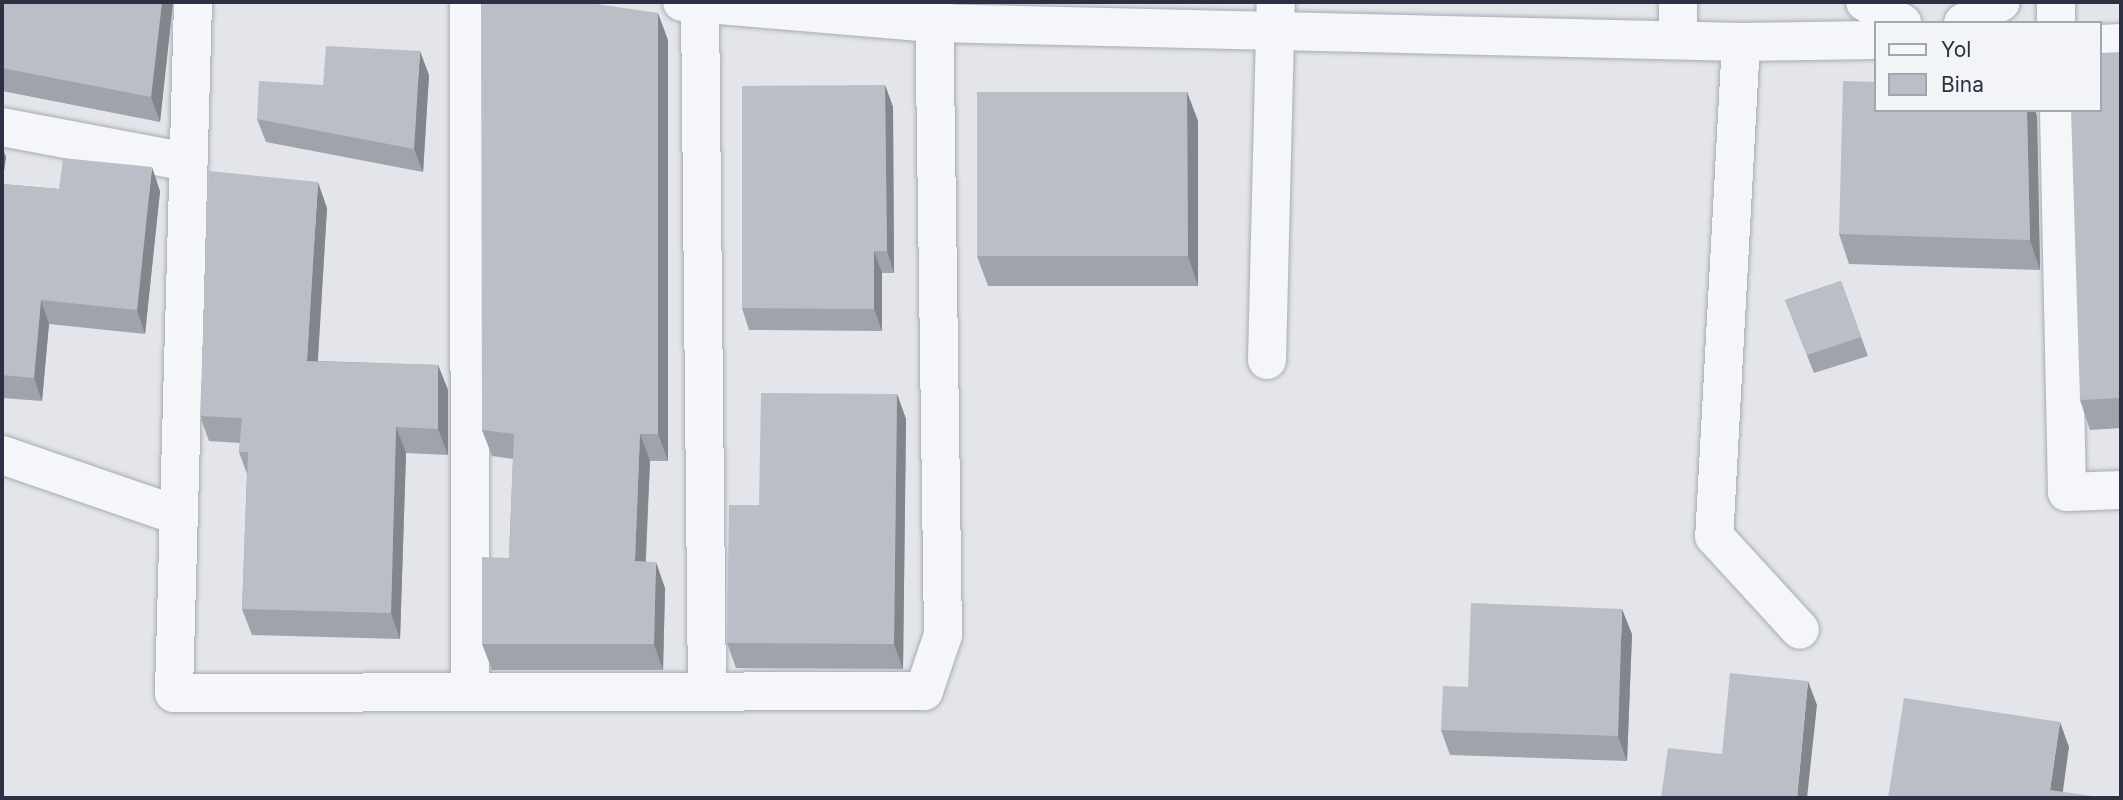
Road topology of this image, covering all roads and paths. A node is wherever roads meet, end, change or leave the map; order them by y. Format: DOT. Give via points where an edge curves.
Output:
graph roads {
  1 [pos="193,2"];
  2 [pos="469,2"];
  3 [pos="694,2"];
  4 [pos="1678,2"];
  5 [pos="1865,2"];
  6 [pos="2001,2"];
  7 [pos="2056,2"];
  8 [pos="934,12"];
  9 [pos="1275,16"];
  10 [pos="1898,21"];
  11 [pos="1967,21"];
  12 [pos="2056,21"];
  13 [pos="1678,40"];
  14 [pos="1874,40"];
  15 [pos="1741,42"];
  16 [pos="2121,43"];
  17 [pos="2102,44"];
  18 [pos="2059,112"];
  19 [pos="2,127"];
  20 [pos="188,162"];
  21 [pos="1268,360"];
  22 [pos="2,455"];
  23 [pos="2121,490"];
  24 [pos="179,516"];
  25 [pos="1800,630"];
  26 [pos="470,692"];
  27 [pos="707,692"];
  1 -- 20 [label="street"];
  2 -- 26 [label="street"];
  3 -- 8 [label="street"];
  3 -- 27 [label="street"];
  4 -- 13 [label="street"];
  5 -- 10 [label="street"];
  6 -- 11 [label="street"];
  7 -- 12 [label="street"];
  8 -- 9 [label="street"];
  8 -- 27 [label="street" via="943,635 928,680 924,691"];
  9 -- 13 [label="street"];
  9 -- 21 [label="street"];
  13 -- 15 [label="street"];
  14 -- 15 [label="street"];
  15 -- 25 [label="street" via="1714,536"];
  16 -- 17 [label="street"];
  18 -- 23 [label="street" via="2067,492"];
  19 -- 20 [label="street"];
  20 -- 24 [label="street"];
  22 -- 24 [label="street"];
  24 -- 26 [label="street" via="174,693"];
  26 -- 27 [label="street"];
}
